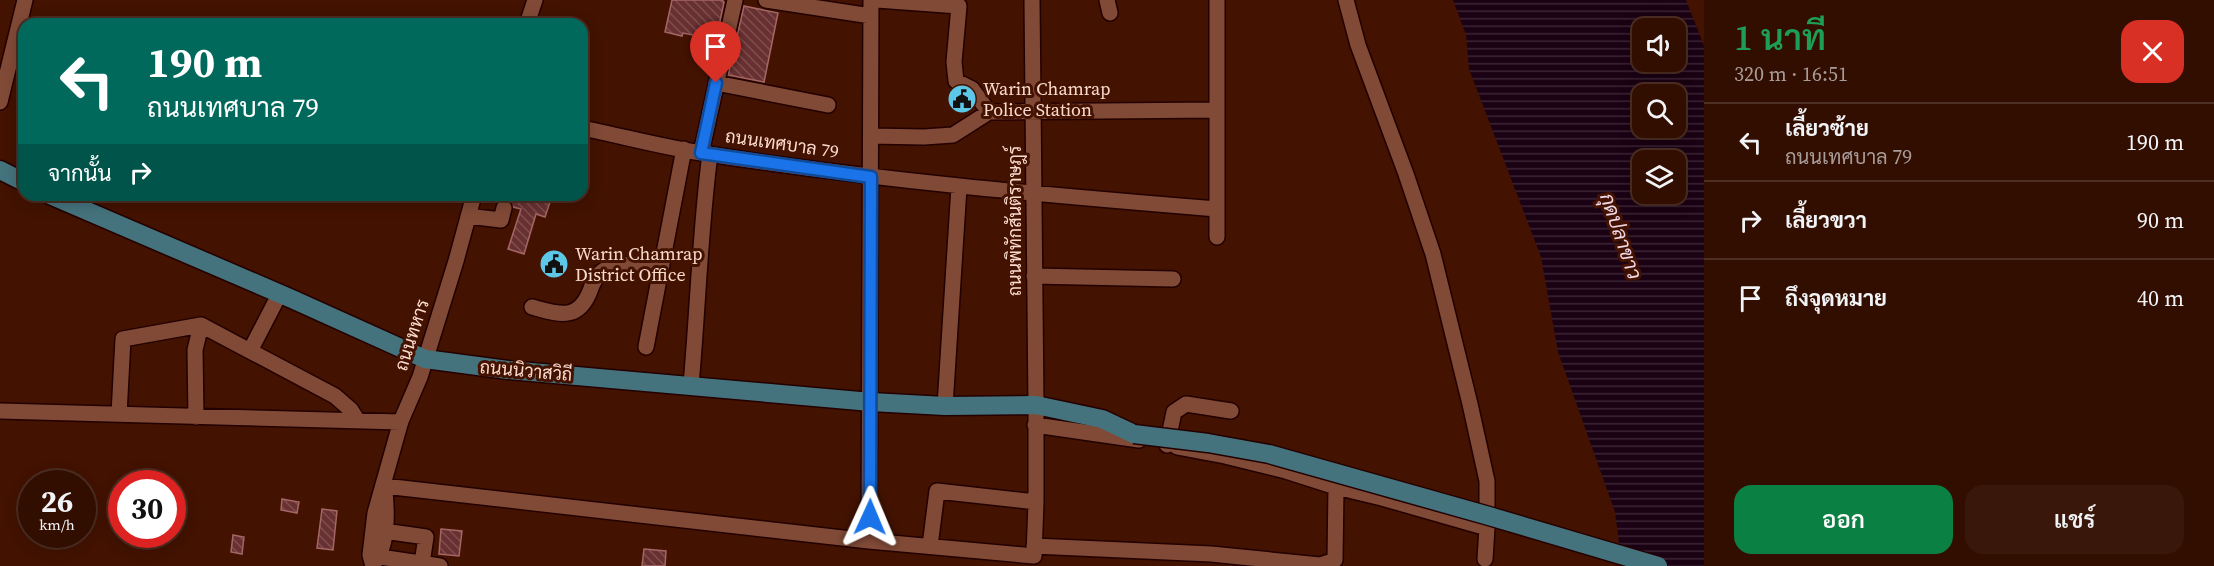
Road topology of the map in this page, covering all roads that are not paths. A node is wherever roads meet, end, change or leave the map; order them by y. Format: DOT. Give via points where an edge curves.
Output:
graph roads {
  1 [pos="25,0"];
  2 [pos="535,0"];
  3 [pos="735,0"];
  4 [pos="766,0"];
  5 [pos="871,0"];
  6 [pos="877,0"];
  7 [pos="1032,0"];
  8 [pos="1217,0"];
  9 [pos="1346,0"];
  10 [pos="795,2"];
  11 [pos="871,16"];
  12 [pos="18,18"];
  13 [pos="18,18"];
  14 [pos="529,18"];
  15 [pos="6,50"];
  16 [pos="716,83"];
  17 [pos="0,102"];
  18 [pos="828,105"];
  19 [pos="1217,110"];
  20 [pos="1034,111"];
  21 [pos="989,112"];
  22 [pos="588,129"];
  23 [pos="871,136"];
  24 [pos="684,149"];
  25 [pos="705,153"];
  26 [pos="0,170"];
  27 [pos="871,177"];
  28 [pos="18,179"];
  29 [pos="959,186"];
  30 [pos="1034,194"];
  31 [pos="64,201"];
  32 [pos="472,201"];
  33 [pos="504,208"];
  34 [pos="1217,209"];
  35 [pos="468,216"];
  36 [pos="1218,237"];
  37 [pos="662,266"];
  38 [pos="1034,276"];
  39 [pos="1173,279"];
  40 [pos="279,295"];
  41 [pos="532,307"];
  42 [pos="201,325"];
  43 [pos="646,347"];
  44 [pos="250,351"];
  45 [pos="425,359"];
  46 [pos="691,385"];
  47 [pos="871,402"];
  48 [pos="1036,405"];
  49 [pos="945,406"];
  50 [pos="0,411"];
  51 [pos="1231,411"];
  52 [pos="119,414"];
  53 [pos="196,417"];
  54 [pos="357,421"];
  55 [pos="401,422"];
  56 [pos="1035,425"];
  57 [pos="1167,445"];
  58 [pos="384,486"];
  59 [pos="1336,487"];
  60 [pos="1036,502"];
  61 [pos="1487,528"];
  62 [pos="384,531"];
  63 [pos="869,541"];
  64 [pos="930,546"];
  65 [pos="1034,546"];
  66 [pos="1485,558"];
  67 [pos="376,562"];
  68 [pos="422,563"];
  69 [pos="440,566"];
  70 [pos="1658,566"];
  1 -- 13 [label="street"];
  2 -- 14 [label="street"];
  3 -- 16 [label="street"];
  4 -- 10 [label="street"];
  5 -- 11 [label="street"];
  6 -- 21 [label="street" via="959,6 954,62 957,81 972,89"];
  7 -- 20 [label="street, ถนนพิทักสันติราษฎร์"];
  8 -- 19 [label="street"];
  9 -- 61 [label="street" via="1358,45 1433,254 1487,481"];
  10 -- 11 [label="street"];
  11 -- 23 [label="street"];
  12 -- 15 [label="street"];
  15 -- 17 [label="street"];
  16 -- 18 [label="street"];
  16 -- 25 [label="street"];
  19 -- 20 [label="street"];
  19 -- 34 [label="street"];
  20 -- 21 [label="street"];
  20 -- 30 [label="street, ถนนพิทักสันติราษฎร์"];
  21 -- 23 [label="street" via="953,135"];
  22 -- 24 [label="street, ถนนเทศบาล 79"];
  23 -- 27 [label="street"];
  24 -- 25 [label="street, ถนนเทศบาล 79"];
  24 -- 37 [label="street"];
  25 -- 27 [label="street, ถนนเทศบาล 79"];
  25 -- 46 [label="street"];
  26 -- 28 [label="main road"];
  27 -- 29 [label="street, ถนนเทศบาล 79"];
  27 -- 47 [label="street"];
  29 -- 30 [label="street, ถนนเทศบาล 79"];
  29 -- 49 [label="street"];
  30 -- 34 [label="street, ถนนเทศบาล 79"];
  30 -- 38 [label="street, ถนนพิทักสันติราษฎร์"];
  31 -- 40 [label="main road, ถนนนิวาสวิถี"];
  32 -- 35 [label="street, ถนนทหาร"];
  33 -- 35 [label="street" via="501,220"];
  34 -- 36 [label="street"];
  35 -- 45 [label="street, ถนนทหาร"];
  37 -- 41 [label="street" via="606,268 597,277 583,306 571,313"];
  37 -- 43 [label="street"];
  38 -- 39 [label="street"];
  38 -- 48 [label="street, ถนนพิทักสันติราษฎร์"];
  40 -- 44 [label="street"];
  40 -- 45 [label="main road, ถนนนิวาสวิถี"];
  42 -- 44 [label="street"];
  42 -- 52 [label="street" via="123,339"];
  42 -- 53 [label="street" via="195,350"];
  44 -- 54 [label="street" via="335,396"];
  45 -- 46 [label="main road, ถนนนิวาสวิถี"];
  45 -- 55 [label="street, ถนนทหาร"];
  46 -- 47 [label="main road, ถนนนิวาสวิถี"];
  47 -- 49 [label="main road, ถนนนิวาสวิถี"];
  47 -- 63 [label="street"];
  48 -- 49 [label="main road, ถนนนิวาสวิถี"];
  48 -- 56 [label="street, ถนนพิทักสันติราษฎร์"];
  48 -- 70 [label="main road, ถนนนิวาสวิถี, bridge" via="1102,419 1134,434 1269,454"];
  50 -- 52 [label="street"];
  51 -- 57 [label="street" via="1186,404 1174,412"];
  52 -- 53 [label="street"];
  53 -- 54 [label="street"];
  54 -- 55 [label="street"];
  55 -- 58 [label="street, ถนนทหาร"];
  56 -- 57 [label="street"];
  56 -- 60 [label="street, ถนนพิทักสันติราษฎร์"];
  57 -- 59 [label="street" via="1286,471"];
  58 -- 62 [label="street"];
  58 -- 63 [label="street"];
  58 -- 67 [label="street, ถนนทหาร" via="371,544 370,555"];
  59 -- 61 [label="street"];
  59 -- 65 [label="street" via="1335,560 1320,565 1211,554"];
  60 -- 64 [label="street" via="937,491"];
  60 -- 65 [label="street, ถนนพิทักสันติราษฎร์"];
  61 -- 66 [label="street"];
  62 -- 67 [label="street"];
  62 -- 68 [label="street" via="426,537"];
  63 -- 64 [label="street"];
  64 -- 65 [label="street" via="1034,556"];
  67 -- 68 [label="street"];
  68 -- 69 [label="street"];
}
